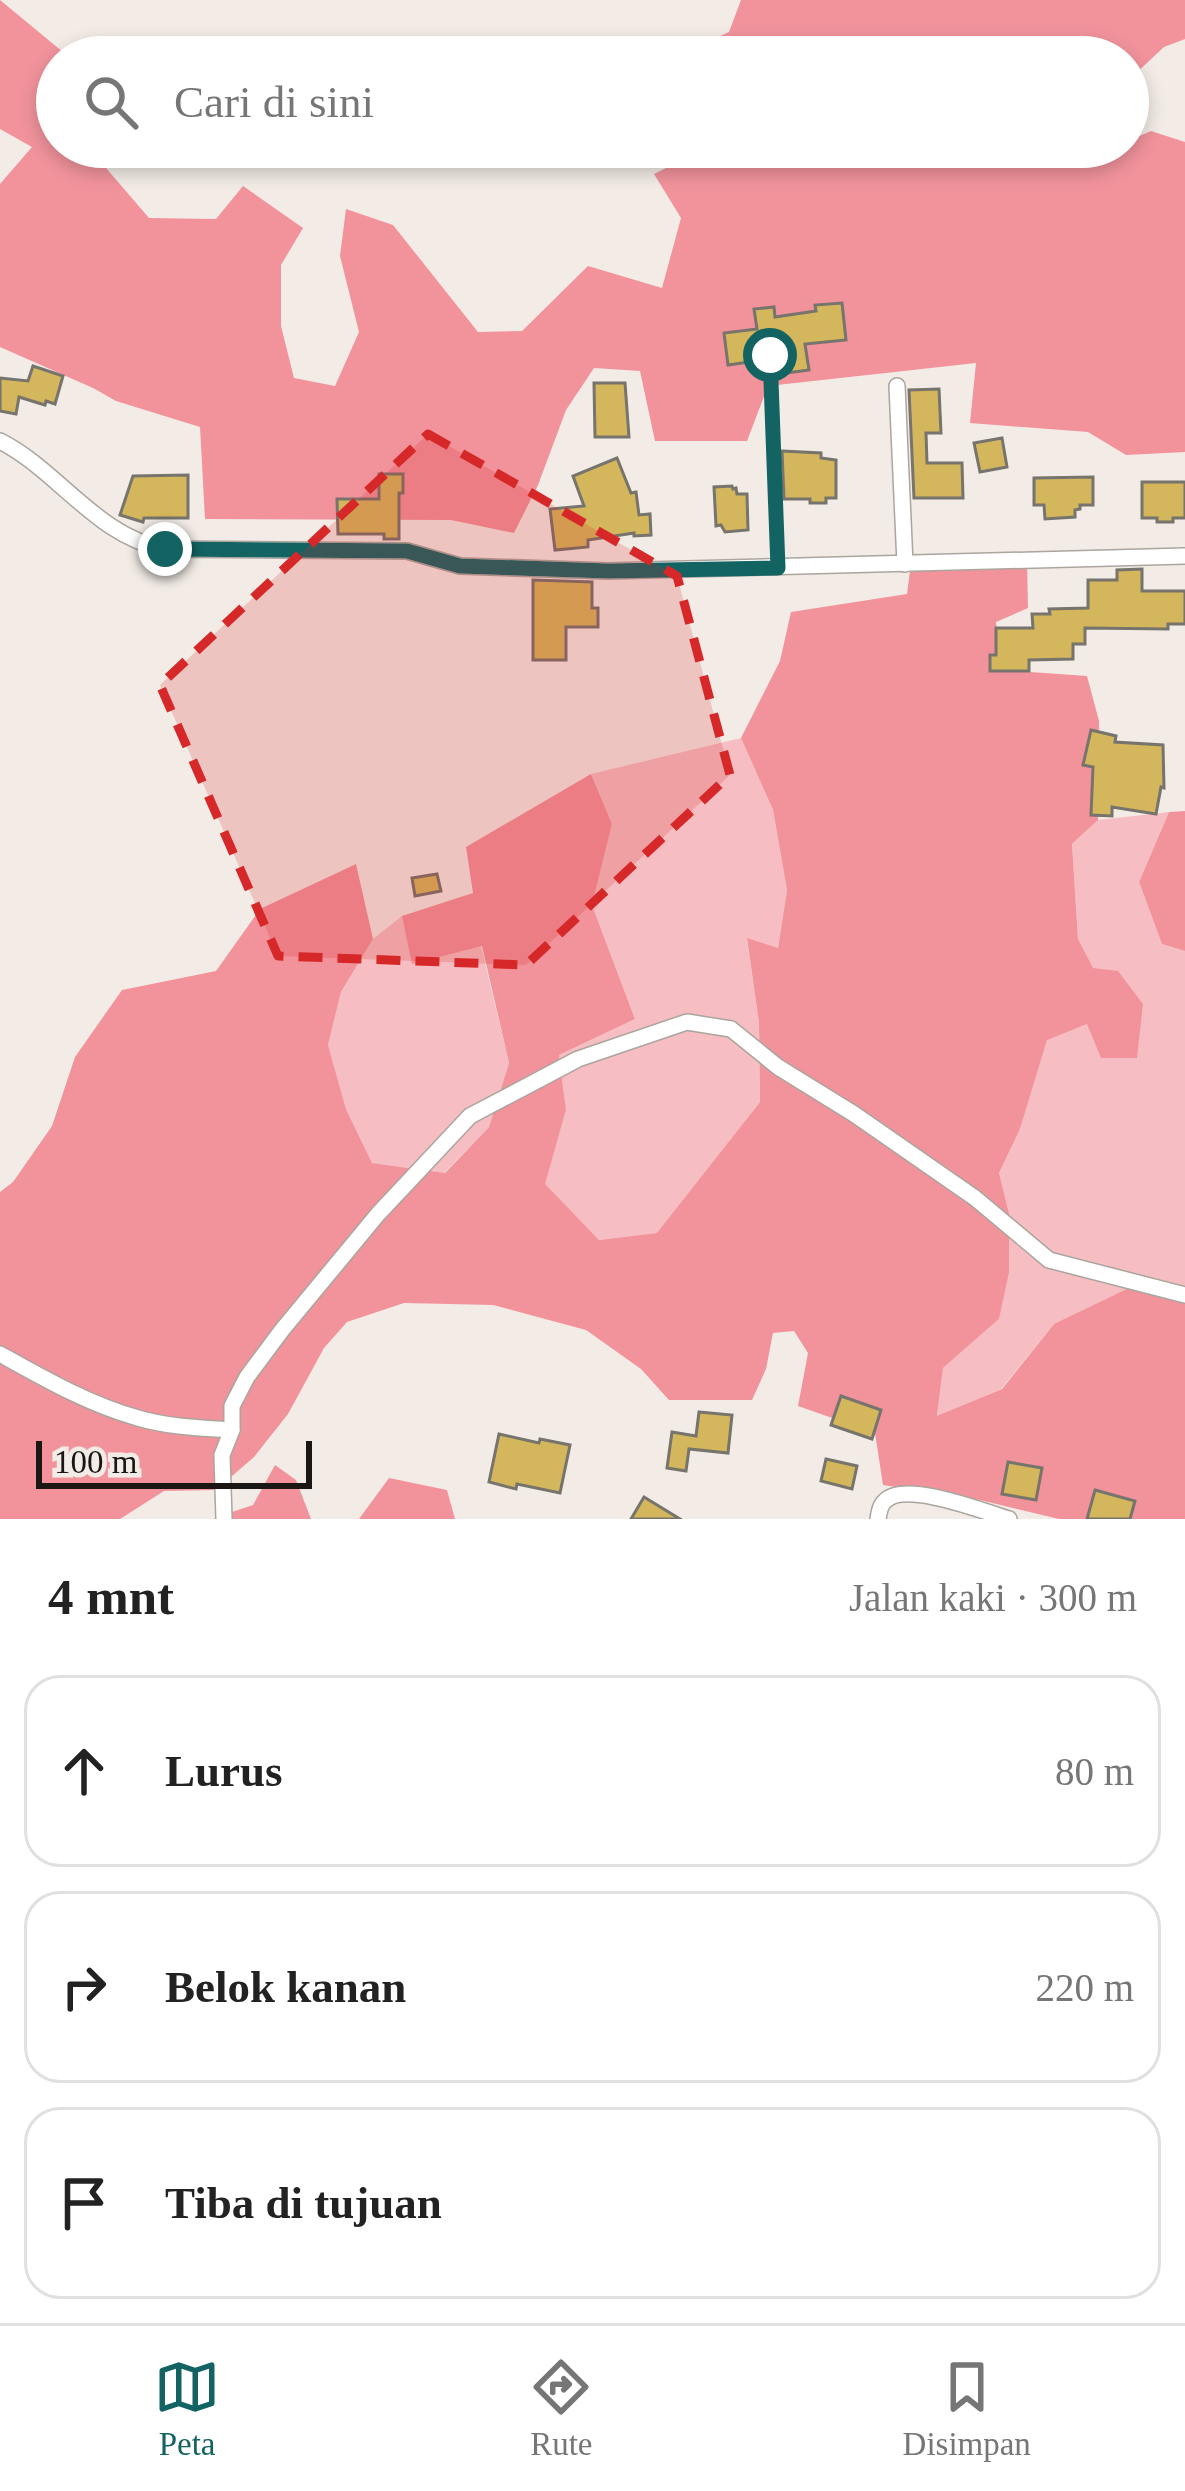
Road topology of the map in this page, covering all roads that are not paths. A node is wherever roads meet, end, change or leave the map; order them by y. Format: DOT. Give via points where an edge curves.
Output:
graph roads {
  1 [pos="770,355"];
  2 [pos="897,386"];
  3 [pos="0,441"];
  4 [pos="1185,556"];
  5 [pos="904,564"];
  6 [pos="778,568"];
  7 [pos="1185,1295"];
  8 [pos="0,1354"];
  9 [pos="232,1430"];
  10 [pos="224,1519"];
  11 [pos="878,1519"];
  12 [pos="1009,1519"];
  1 -- 6 [label="lane"];
  2 -- 5 [label="street"];
  3 -- 6 [label="street" via="112,528 165,549 407,551 460,566 566,570"];
  4 -- 5 [label="street"];
  5 -- 6 [label="street"];
  7 -- 9 [label="street" via="1049,1259 975,1198 730,1029 687,1022 578,1059 470,1116 282,1330 232,1406"];
  8 -- 9 [label="street" via="138,1418"];
  9 -- 10 [label="street" via="222,1455"];
  11 -- 12 [label="street" via="886,1498 904,1495"];
}
